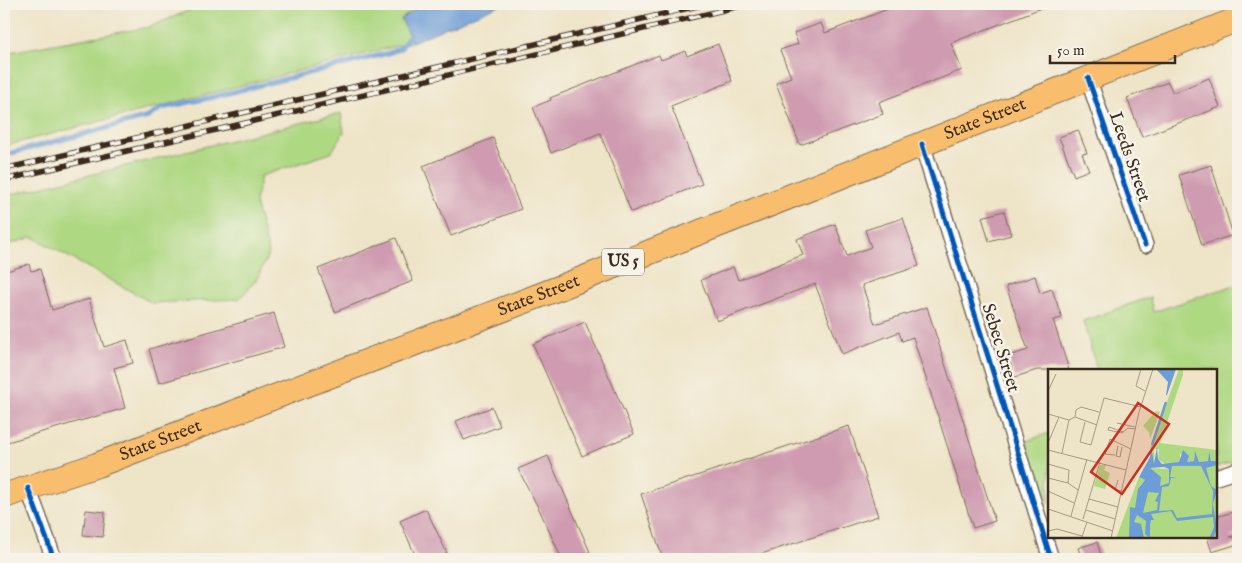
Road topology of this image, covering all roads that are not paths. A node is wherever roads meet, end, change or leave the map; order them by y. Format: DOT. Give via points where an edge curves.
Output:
graph roads {
  1 [pos="1238,19"];
  2 [pos="1088,78"];
  3 [pos="922,144"];
  4 [pos="1145,245"];
  5 [pos="1238,470"];
  6 [pos="1217,477"];
  7 [pos="28,488"];
  8 [pos="4,496"];
  9 [pos="1046,530"];
  10 [pos="54,559"];
  11 [pos="1051,559"];
  1 -- 2 [label="main road, State Street / US 5"];
  2 -- 3 [label="main road, State Street / US 5"];
  2 -- 4 [label="street, Leeds Street"];
  3 -- 7 [label="main road, State Street / US 5" via="97,466"];
  3 -- 9 [label="street, Sebec Street"];
  5 -- 6 [label="street"];
  7 -- 8 [label="main road, State Street / US 5"];
  7 -- 10 [label="street"];
  9 -- 11 [label="street, Sebec Street"];
}
